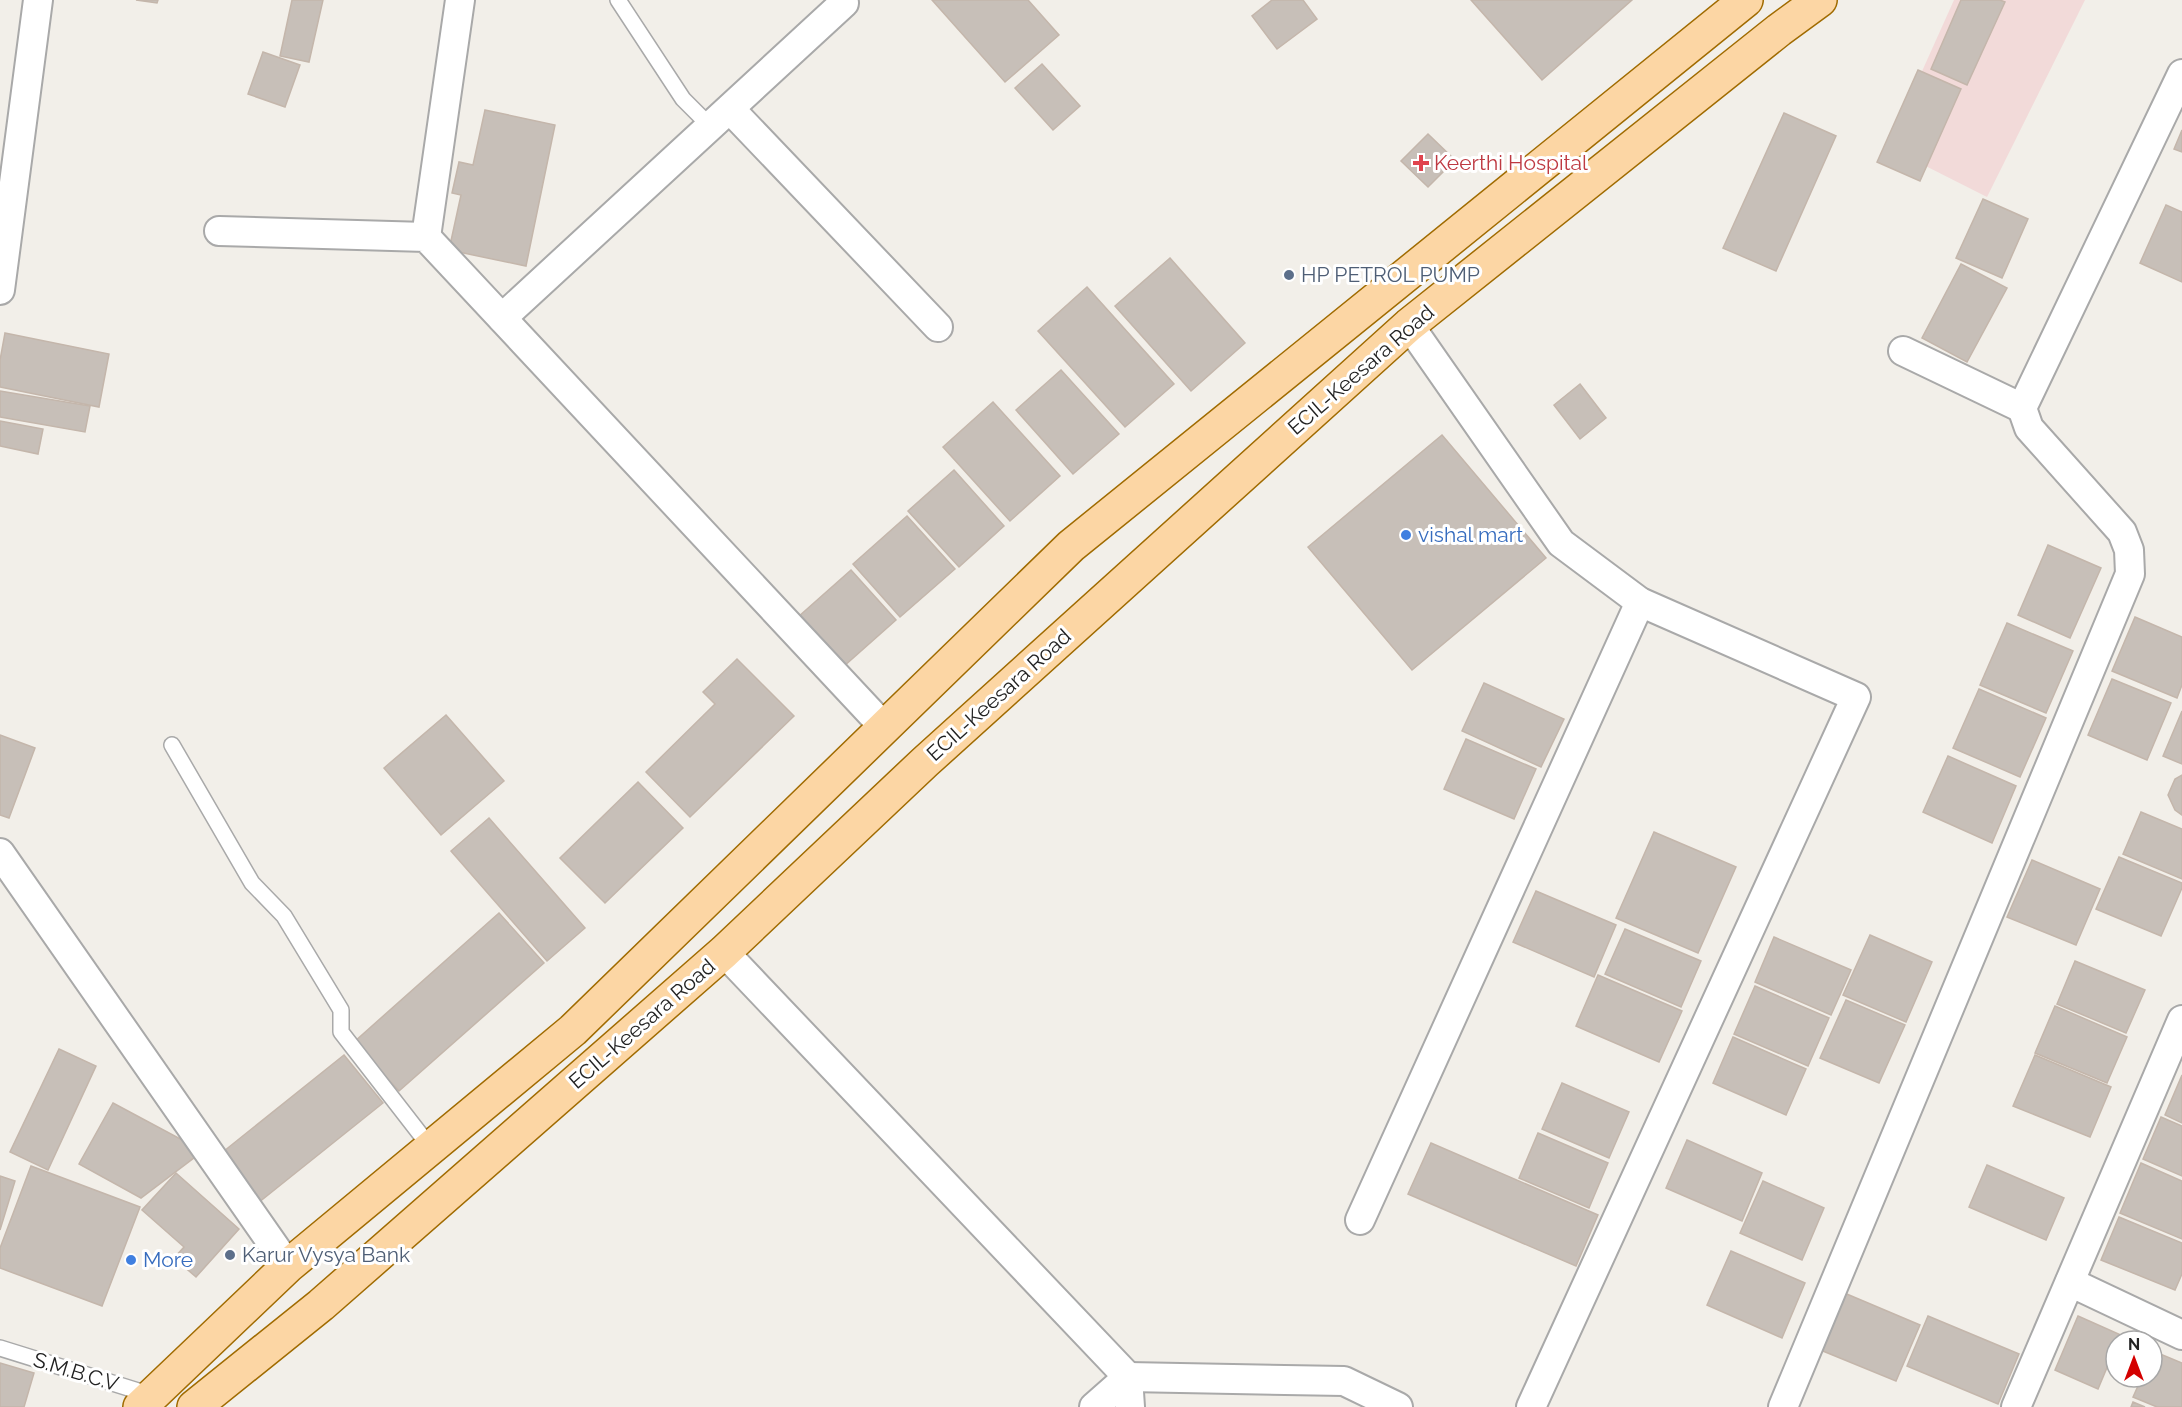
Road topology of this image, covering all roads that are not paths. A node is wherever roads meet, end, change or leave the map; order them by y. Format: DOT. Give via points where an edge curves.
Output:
graph roads {
  1 [pos="38,0"];
  2 [pos="460,0"];
  3 [pos="618,0"];
  4 [pos="1746,0"];
  5 [pos="1820,0"];
  6 [pos="844,3"];
  7 [pos="2182,74"];
  8 [pos="720,118"];
  9 [pos="219,231"];
  10 [pos="426,237"];
  11 [pos="0,290"];
  12 [pos="502,318"];
  13 [pos="1409,325"];
  14 [pos="938,327"];
  15 [pos="1904,351"];
  16 [pos="2022,408"];
  17 [pos="1640,602"];
  18 [pos="884,728"];
  19 [pos="172,745"];
  20 [pos="0,853"];
  21 [pos="724,952"];
  22 [pos="2182,1020"];
  23 [pos="514,1080"];
  24 [pos="543,1111"];
  25 [pos="431,1148"];
  26 [pos="1360,1220"];
  27 [pos="288,1266"];
  28 [pos="2070,1282"];
  29 [pos="2182,1335"];
  30 [pos="0,1348"];
  31 [pos="1128,1377"];
  32 [pos="146,1401"];
  33 [pos="194,1407"];
  34 [pos="1094,1407"];
  35 [pos="1130,1407"];
  36 [pos="1398,1407"];
  37 [pos="1531,1407"];
  38 [pos="1783,1407"];
  39 [pos="2016,1407"];
  1 -- 11 [label="street"];
  2 -- 10 [label="street"];
  3 -- 8 [label="lane" via="683,99"];
  4 -- 18 [label="main road, ECIL-Keesara Road" via="1071,546"];
  5 -- 13 [label="main road, ECIL-Keesara Road"];
  6 -- 8 [label="street"];
  7 -- 16 [label="street"];
  8 -- 12 [label="street"];
  8 -- 14 [label="street"];
  9 -- 10 [label="street"];
  10 -- 12 [label="street"];
  12 -- 18 [label="street"];
  13 -- 17 [label="street" via="1561,543"];
  13 -- 21 [label="main road, ECIL-Keesara Road" via="925,762"];
  15 -- 16 [label="street"];
  16 -- 38 [label="street" via="2029,428 2122,532 2129,550 2130,573"];
  17 -- 26 [label="street"];
  17 -- 37 [label="street" via="1856,697"];
  18 -- 23 [label="main road, ECIL-Keesara Road" via="573,1030"];
  19 -- 25 [label="lane" via="252,883 284,916 341,1010 341,1032"];
  20 -- 27 [label="street"];
  21 -- 24 [label="main road, ECIL-Keesara Road"];
  21 -- 31 [label="street"];
  22 -- 28 [label="street"];
  23 -- 24 [label="main road"];
  23 -- 25 [label="main road, ECIL-Keesara Road"];
  24 -- 33 [label="main road, ECIL-Keesara Road" via="321,1305"];
  25 -- 27 [label="main road, ECIL-Keesara Road"];
  27 -- 32 [label="main road, ECIL-Keesara Road"];
  28 -- 29 [label="street"];
  28 -- 39 [label="street"];
  30 -- 32 [label="lane, S.M.B.C.V"];
  31 -- 34 [label="street"];
  31 -- 35 [label="street"];
  31 -- 36 [label="street" via="1344,1381"];
}
